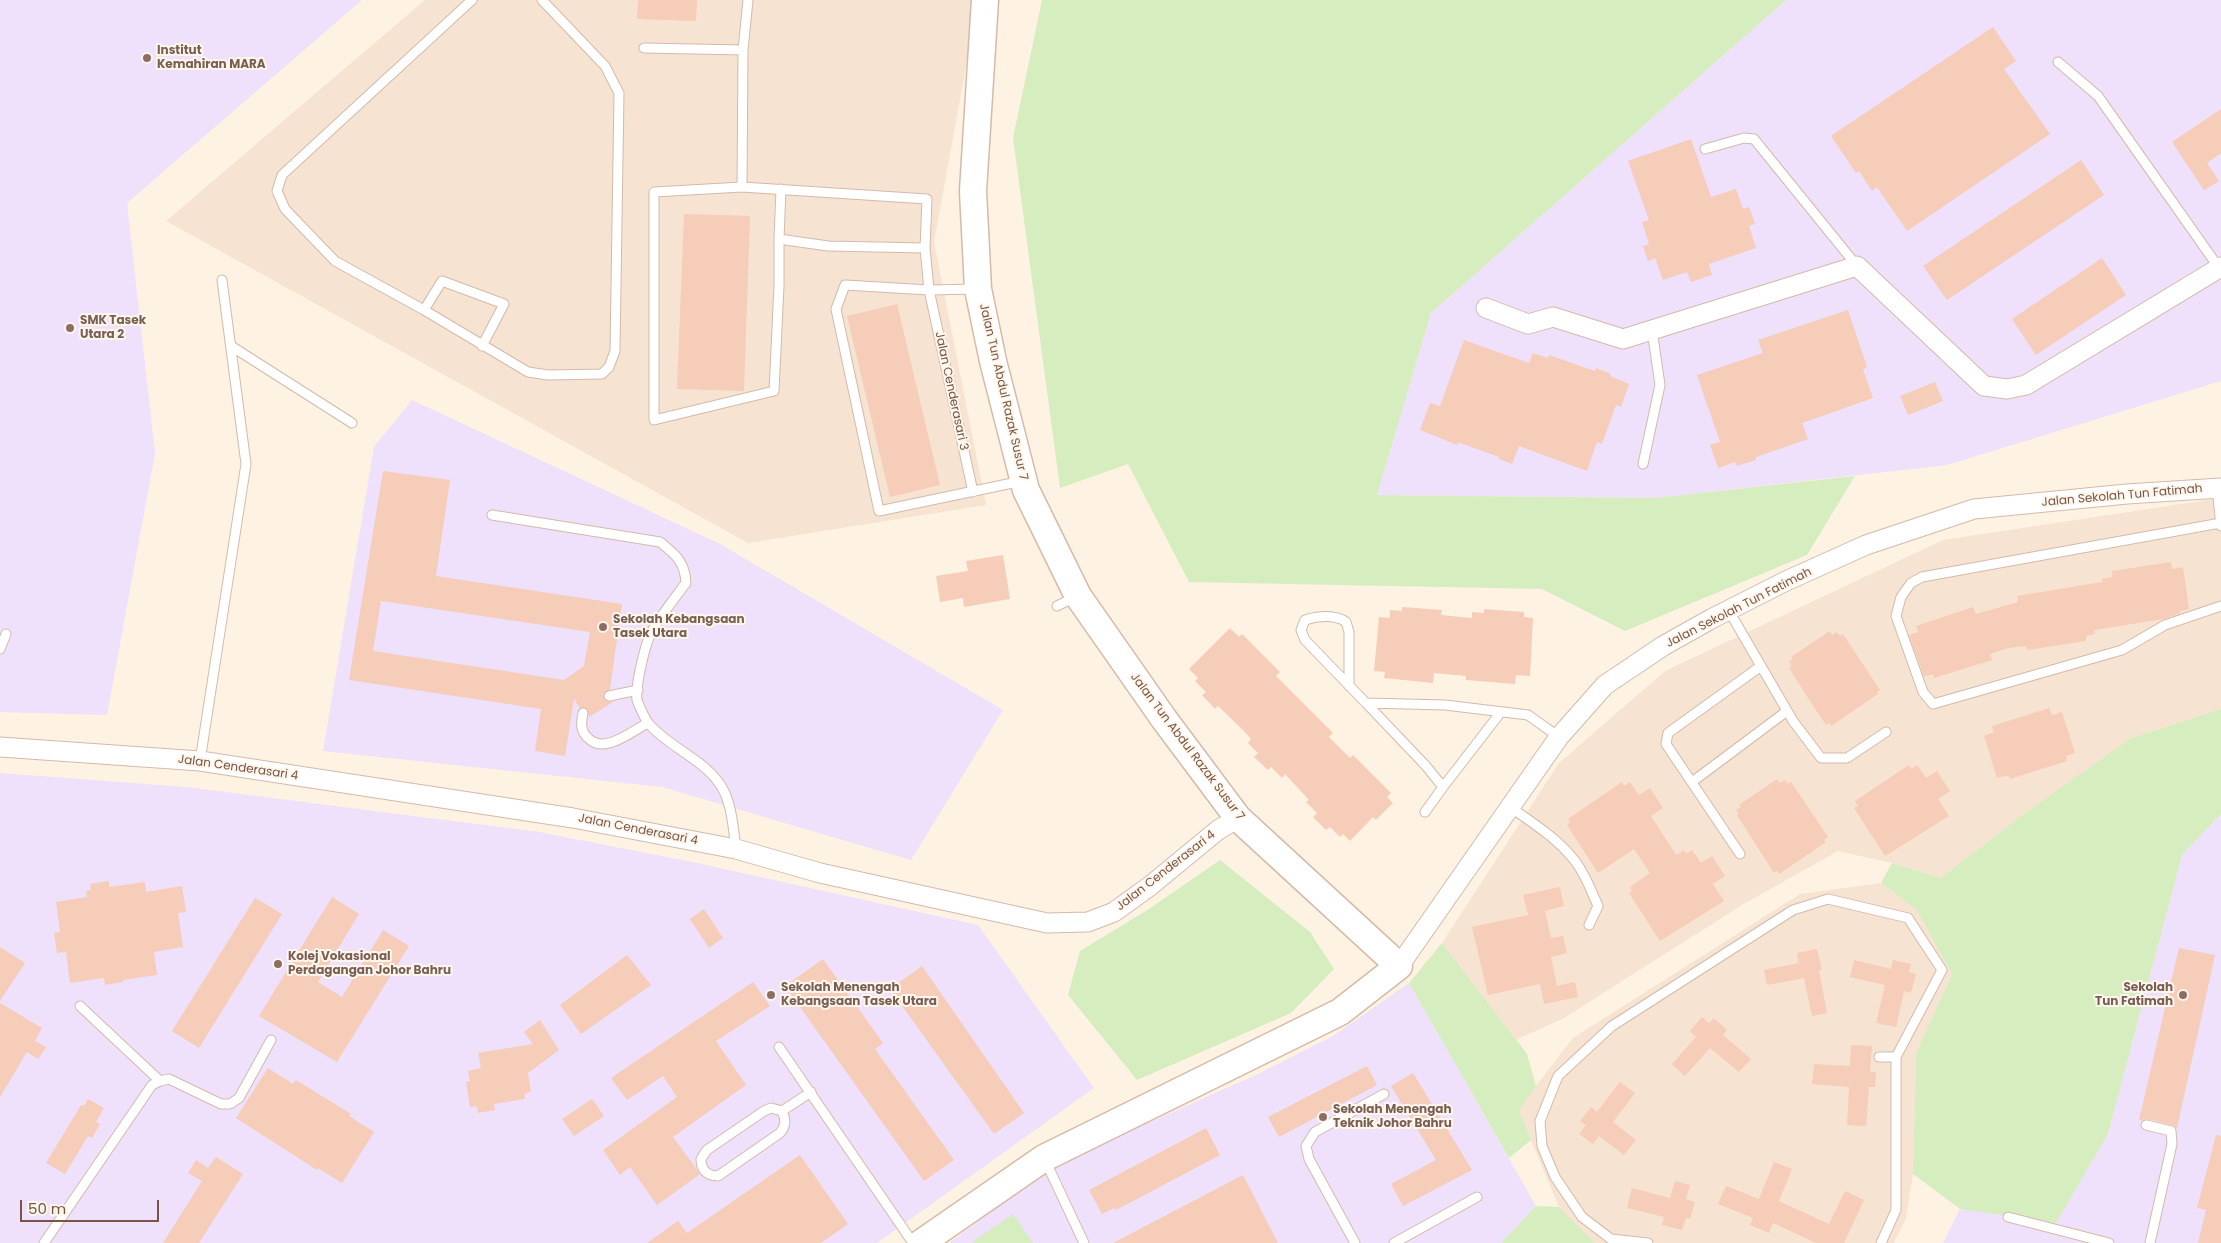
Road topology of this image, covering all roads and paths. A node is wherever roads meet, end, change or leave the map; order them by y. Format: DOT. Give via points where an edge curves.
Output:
graph roads {
  1 [pos="472,0"];
  2 [pos="542,0"];
  3 [pos="748,0"];
  4 [pos="982,2"];
  5 [pos="644,48"];
  6 [pos="743,50"];
  7 [pos="2058,62"];
  8 [pos="1706,149"];
  9 [pos="742,187"];
  10 [pos="780,189"];
  11 [pos="779,239"];
  12 [pos="925,248"];
  13 [pos="1857,266"];
  14 [pos="2220,268"];
  15 [pos="222,280"];
  16 [pos="978,289"];
  17 [pos="929,290"];
  18 [pos="1486,308"];
  19 [pos="424,310"];
  20 [pos="1652,330"];
  21 [pos="231,346"];
  22 [pos="482,346"];
  23 [pos="352,423"];
  24 [pos="1643,464"];
  25 [pos="2219,488"];
  26 [pos="973,492"];
  27 [pos="1028,493"];
  28 [pos="492,515"];
  29 [pos="2221,525"];
  30 [pos="2221,606"];
  31 [pos="1730,611"];
  32 [pos="6,634"];
  33 [pos="0,649"];
  34 [pos="1761,666"];
  35 [pos="1349,686"];
  36 [pos="638,690"];
  37 [pos="609,696"];
  38 [pos="1366,703"];
  39 [pos="1787,711"];
  40 [pos="1501,712"];
  41 [pos="584,713"];
  42 [pos="648,723"];
  43 [pos="1886,732"];
  44 [pos="1559,737"];
  45 [pos="0,747"];
  46 [pos="200,761"];
  47 [pos="1692,782"];
  48 [pos="1443,787"];
  49 [pos="1510,807"];
  50 [pos="1425,812"];
  51 [pos="1238,818"];
  52 [pos="736,849"];
  53 [pos="1740,854"];
  54 [pos="1589,925"];
  55 [pos="1399,966"];
  56 [pos="80,1006"];
  57 [pos="271,1040"];
  58 [pos="779,1047"];
  59 [pos="1879,1057"];
  60 [pos="1896,1058"];
  61 [pos="160,1081"];
  62 [pos="811,1092"];
  63 [pos="1384,1094"];
  64 [pos="782,1111"];
  65 [pos="2146,1125"];
  66 [pos="1044,1158"];
  67 [pos="1477,1197"];
  68 [pos="2008,1217"];
  69 [pos="44,1243"];
  70 [pos="913,1243"];
  71 [pos="921,1243"];
  72 [pos="1084,1243"];
  73 [pos="1355,1243"];
  74 [pos="1394,1243"];
  75 [pos="1648,1243"];
  76 [pos="1881,1243"];
  77 [pos="2109,1243"];
  78 [pos="2150,1243"];
  1 -- 19 [label="lane" via="282,175 277,191 285,209 335,261"];
  2 -- 22 [label="lane" via="605,66 619,93 615,351 610,367 602,374 548,375 528,372"];
  3 -- 6 [label="lane"];
  4 -- 16 [label="street, Jalan Tun Abdul Razak Susur 7" via="973,191"];
  5 -- 6 [label="lane"];
  6 -- 9 [label="lane"];
  7 -- 14 [label="lane" via="2098,96"];
  8 -- 13 [label="lane" via="1744,138 1754,139"];
  9 -- 10 [label="lane"];
  9 -- 11 [label="lane" via="654,192 654,420 774,391 780,286"];
  10 -- 11 [label="lane"];
  10 -- 12 [label="lane, Jalan Cenderasari 3" via="927,198"];
  11 -- 12 [label="lane" via="828,246"];
  12 -- 17 [label="lane, Jalan Cenderasari 3"];
  13 -- 14 [label="street" via="1984,386 2007,389 2026,386"];
  13 -- 20 [label="street"];
  15 -- 21 [label="lane"];
  16 -- 17 [label="lane"];
  16 -- 27 [label="street, Jalan Tun Abdul Razak Susur 7" via="993,361"];
  17 -- 26 [label="lane, Jalan Cenderasari 3"];
  17 -- 26 [label="lane" via="845,285 836,310 879,511"];
  18 -- 20 [label="street" via="1528,324 1553,316 1623,339"];
  19 -- 22 [label="lane"];
  19 -- 22 [label="lane" via="442,281 504,304"];
  20 -- 24 [label="lane" via="1660,386"];
  21 -- 23 [label="lane"];
  21 -- 46 [label="lane" via="246,464"];
  25 -- 29 [label="lane"];
  25 -- 31 [label="street, Jalan Sekolah Tun Fatimah" via="1974,509 1866,545"];
  26 -- 27 [label="lane"];
  27 -- 51 [label="street, Jalan Tun Abdul Razak Susur 7" via="1067,601 1164,719"];
  28 -- 36 [label="lane" via="660,542 675,554 686,569 686,583 650,635"];
  29 -- 30 [label="lane" via="1922,577 1911,583 1901,597 1896,616 1923,692 1933,704 2122,650 2165,625"];
  31 -- 34 [label="lane"];
  31 -- 44 [label="street, Jalan Sekolah Tun Fatimah" via="1663,646 1605,685"];
  32 -- 33 [label="lane"];
  34 -- 39 [label="lane"];
  34 -- 47 [label="lane" via="1668,733 1666,744"];
  35 -- 35 [label="lane" via="1305,640 1301,630 1305,620 1316,617 1346,622 1349,632"];
  35 -- 38 [label="lane"];
  36 -- 37 [label="lane"];
  36 -- 42 [label="lane" via="637,699"];
  38 -- 40 [label="lane" via="1445,705"];
  38 -- 48 [label="lane"];
  39 -- 43 [label="lane" via="1821,758 1847,758"];
  39 -- 47 [label="lane"];
  40 -- 44 [label="lane" via="1528,715"];
  40 -- 48 [label="lane"];
  41 -- 42 [label="lane" via="581,724 586,737 602,745"];
  42 -- 52 [label="lane" via="720,784 730,810"];
  44 -- 49 [label="street, Jalan Sekolah Tun Fatimah"];
  45 -- 46 [label="street, Jalan Cenderasari 4"];
  46 -- 52 [label="street, Jalan Cenderasari 4" via="573,818"];
  47 -- 53 [label="lane"];
  48 -- 50 [label="lane"];
  49 -- 54 [label="lane" via="1551,837 1575,861 1598,906"];
  49 -- 55 [label="street, Jalan Sekolah Tun Fatimah"];
  51 -- 52 [label="street, Jalan Cenderasari 4" via="1218,830 1114,912 1088,922 1047,923 820,873"];
  51 -- 55 [label="street, Jalan Tun Abdul Razak Susur 7"];
  55 -- 66 [label="street" via="1340,1012"];
  56 -- 61 [label="lane"];
  57 -- 61 [label="lane" via="239,1098 230,1104 220,1104 169,1079"];
  58 -- 62 [label="lane"];
  59 -- 60 [label="lane"];
  60 -- 75 [label="lane" via="1942,970 1908,918 1828,900 1794,910 1612,1026 1558,1076 1540,1121 1542,1146 1555,1177 1582,1217 1611,1239"];
  60 -- 76 [label="lane" via="1896,1210"];
  61 -- 69 [label="lane" via="152,1086"];
  62 -- 64 [label="lane"];
  62 -- 70 [label="lane"];
  63 -- 73 [label="lane" via="1315,1132 1306,1146 1309,1159"];
  64 -- 64 [label="lane" via="786,1123 780,1133 723,1174 712,1176 703,1170 701,1159 707,1150 767,1109"];
  65 -- 78 [label="lane" via="2171,1131 2172,1144"];
  66 -- 71 [label="street"];
  66 -- 72 [label="lane"];
  67 -- 74 [label="lane"];
  68 -- 77 [label="lane"];
}
